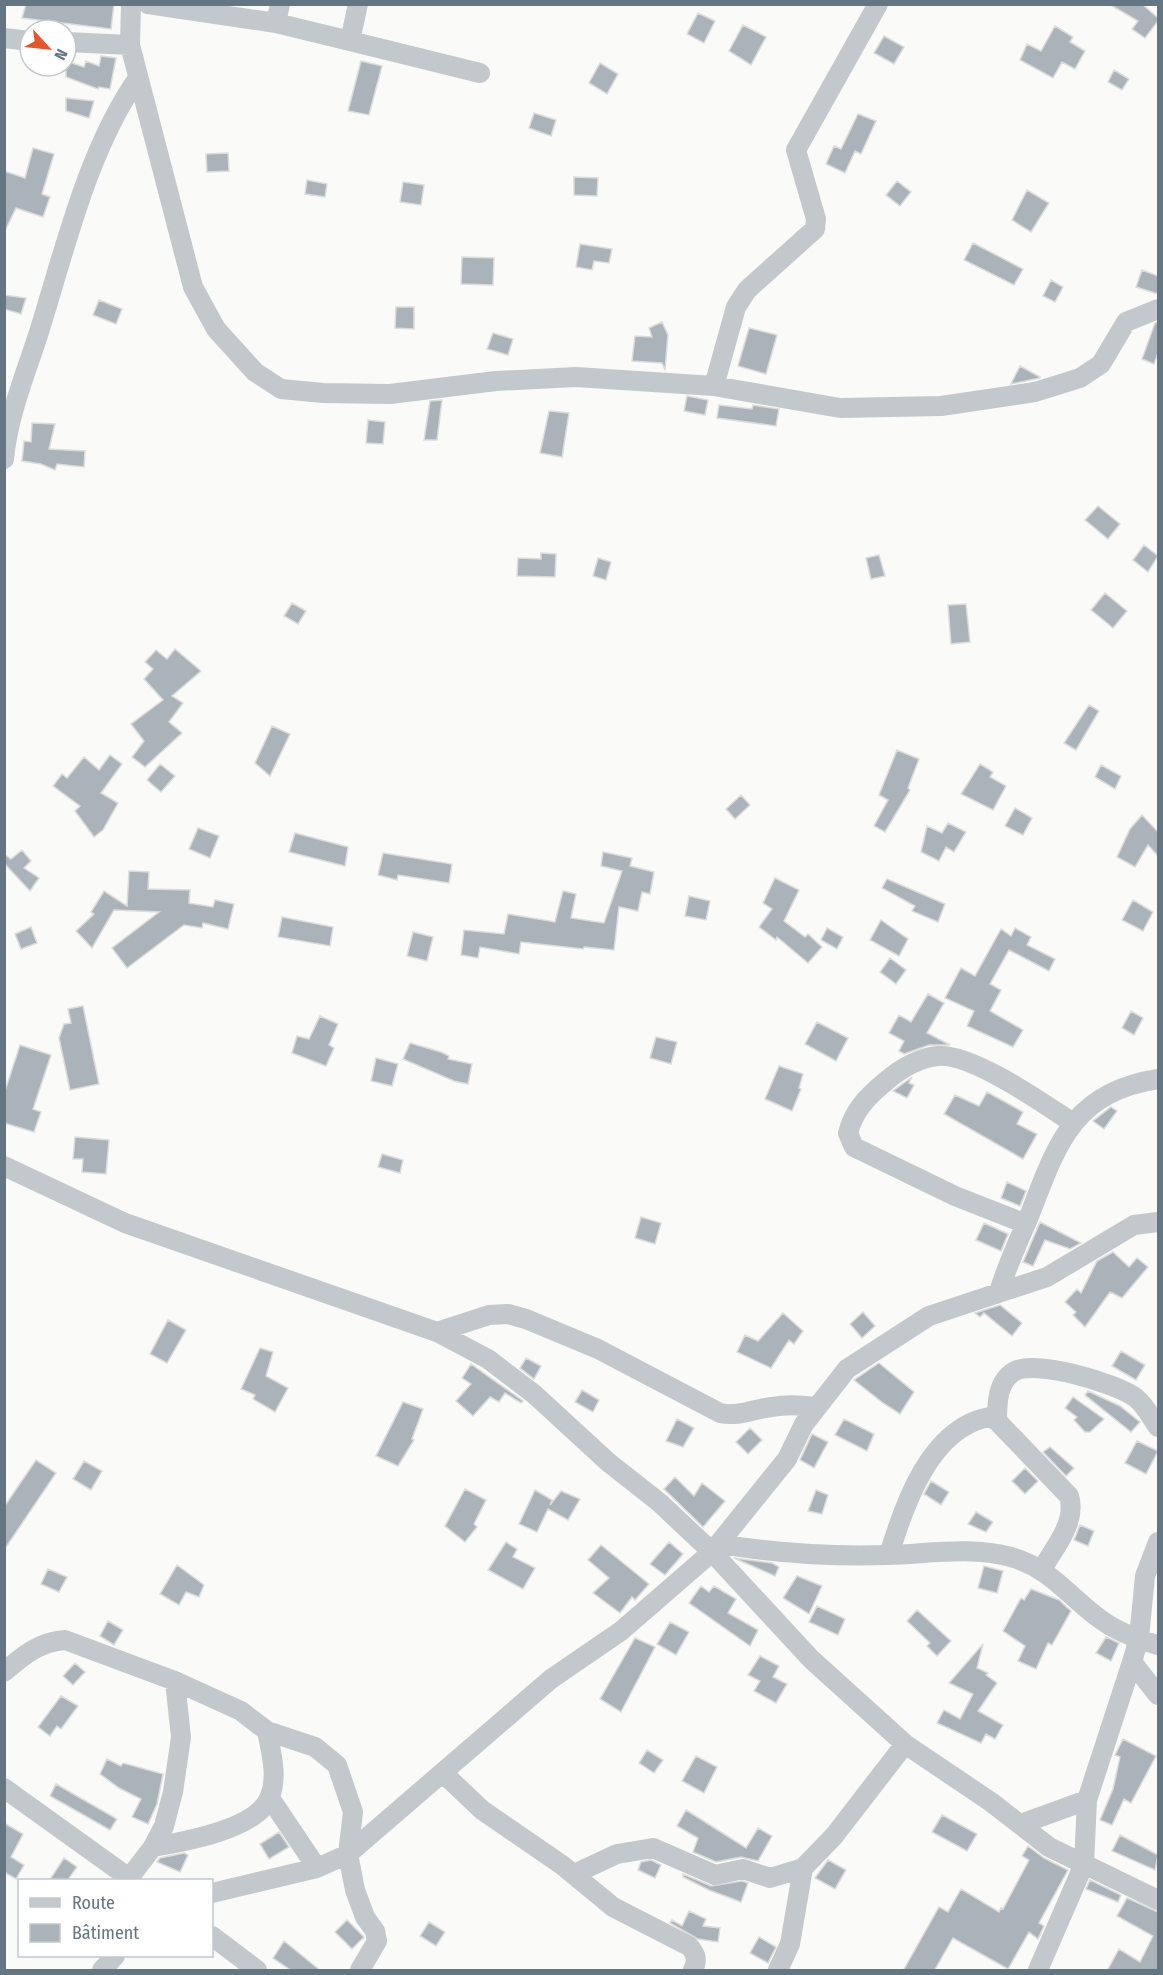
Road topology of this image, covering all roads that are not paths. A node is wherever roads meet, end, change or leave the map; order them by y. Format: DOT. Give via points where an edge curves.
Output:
graph roads {
  1 [pos="131,4"];
  2 [pos="148,4"];
  3 [pos="358,4"];
  4 [pos="878,4"];
  5 [pos="216,10"];
  6 [pos="278,14"];
  7 [pos="350,41"];
  8 [pos="78,43"];
  9 [pos="130,45"];
  10 [pos="480,73"];
  11 [pos="138,78"];
  12 [pos="1158,309"];
  13 [pos="714,386"];
  14 [pos="4,459"];
  15 [pos="1158,1079"];
  16 [pos="1073,1123"];
  17 [pos="4,1166"];
  18 [pos="1158,1222"];
  19 [pos="1026,1224"];
  20 [pos="999,1292"];
  21 [pos="437,1332"];
  22 [pos="815,1407"];
  23 [pos="997,1421"];
  24 [pos="1158,1427"];
  25 [pos="1158,1542"];
  26 [pos="716,1548"];
  27 [pos="889,1556"];
  28 [pos="1042,1569"];
  29 [pos="1139,1638"];
  30 [pos="1158,1645"];
  31 [pos="1132,1662"];
  32 [pos="4,1672"];
  33 [pos="175,1681"];
  34 [pos="1158,1695"];
  35 [pos="267,1731"];
  36 [pos="905,1744"];
  37 [pos="443,1773"];
  38 [pos="4,1788"];
  39 [pos="270,1798"];
  40 [pos="1087,1800"];
  41 [pos="1021,1824"];
  42 [pos="153,1847"];
  43 [pos="348,1854"];
  44 [pos="1084,1864"];
  45 [pos="317,1868"];
  46 [pos="803,1868"];
  47 [pos="574,1874"];
  48 [pos="130,1879"];
  49 [pos="213,1893"];
  50 [pos="1158,1900"];
  51 [pos="213,1937"];
  52 [pos="114,1957"];
  53 [pos="693,1968"];
  54 [pos="102,1971"];
  55 [pos="257,1971"];
  56 [pos="360,1971"];
  57 [pos="778,1971"];
  58 [pos="1038,1971"];
  1 -- 9 [label="street"];
  2 -- 5 [label="street"];
  3 -- 7 [label="street"];
  4 -- 13 [label="street" via="796,150 816,219 815,229 747,290 736,307"];
  5 -- 6 [label="street"];
  6 -- 7 [label="street"];
  7 -- 10 [label="street"];
  8 -- 9 [label="street"];
  9 -- 11 [label="street"];
  11 -- 13 [label="street" via="193,287 216,329 255,372 282,389 390,394 496,381 576,377"];
  11 -- 14 [label="street" via="123,99 94,164 6,438"];
  12 -- 13 [label="street" via="1126,322 1094,369 1080,378 1035,392 941,406 840,408"];
  15 -- 16 [label="street" via="1111,1094"];
  16 -- 19 [label="street" via="1058,1145"];
  16 -- 19 [label="street" via="982,1069 959,1058 939,1056 917,1060 896,1072 853,1114 848,1133 854,1147 955,1196"];
  17 -- 21 [label="street" via="125,1223"];
  18 -- 20 [label="street" via="1134,1226 1047,1277"];
  19 -- 20 [label="street" via="1009,1258"];
  20 -- 22 [label="street" via="929,1316 846,1370"];
  21 -- 22 [label="street" via="489,1315 508,1314 598,1349 720,1413 733,1416 770,1407"];
  21 -- 26 [label="street" via="488,1359 534,1394 608,1462"];
  22 -- 26 [label="street" via="787,1459"];
  23 -- 24 [label="street" via="1005,1381 1014,1372 1030,1369 1065,1373 1121,1389 1143,1405"];
  23 -- 27 [label="street" via="982,1418 946,1440 913,1491"];
  23 -- 28 [label="street" via="1069,1496 1073,1507 1069,1523"];
  25 -- 29 [label="street" via="1145,1575"];
  26 -- 27 [label="street"];
  26 -- 36 [label="street" via="811,1659"];
  26 -- 37 [label="street" via="621,1631 551,1679"];
  27 -- 28 [label="street" via="980,1552 1011,1557"];
  28 -- 29 [label="street" via="1099,1619"];
  29 -- 30 [label="street"];
  29 -- 31 [label="street"];
  31 -- 34 [label="street"];
  31 -- 40 [label="street"];
  32 -- 33 [label="street" via="47,1641 65,1640"];
  33 -- 35 [label="street" via="241,1711"];
  33 -- 42 [label="street" via="181,1737 179,1768 164,1826"];
  35 -- 39 [label="street" via="274,1778"];
  35 -- 43 [label="street" via="315,1747 337,1765 353,1812"];
  36 -- 41 [label="street"];
  36 -- 46 [label="street" via="834,1836"];
  37 -- 43 [label="street"];
  37 -- 47 [label="street" via="482,1810"];
  38 -- 48 [label="street"];
  39 -- 42 [label="street" via="234,1826 201,1839"];
  39 -- 45 [label="street"];
  40 -- 41 [label="street"];
  40 -- 44 [label="street"];
  41 -- 44 [label="street" via="1049,1847"];
  42 -- 48 [label="street"];
  43 -- 45 [label="street"];
  43 -- 56 [label="street" via="365,1917 377,1941"];
  44 -- 50 [label="street"];
  44 -- 58 [label="street"];
  45 -- 49 [label="street"];
  46 -- 47 [label="street" via="770,1878 743,1869 715,1875 653,1848 617,1854"];
  46 -- 57 [label="street" via="790,1944"];
  47 -- 53 [label="street" via="613,1907 689,1946 695,1953"];
  51 -- 55 [label="street"];
  52 -- 54 [label="street"];
}
